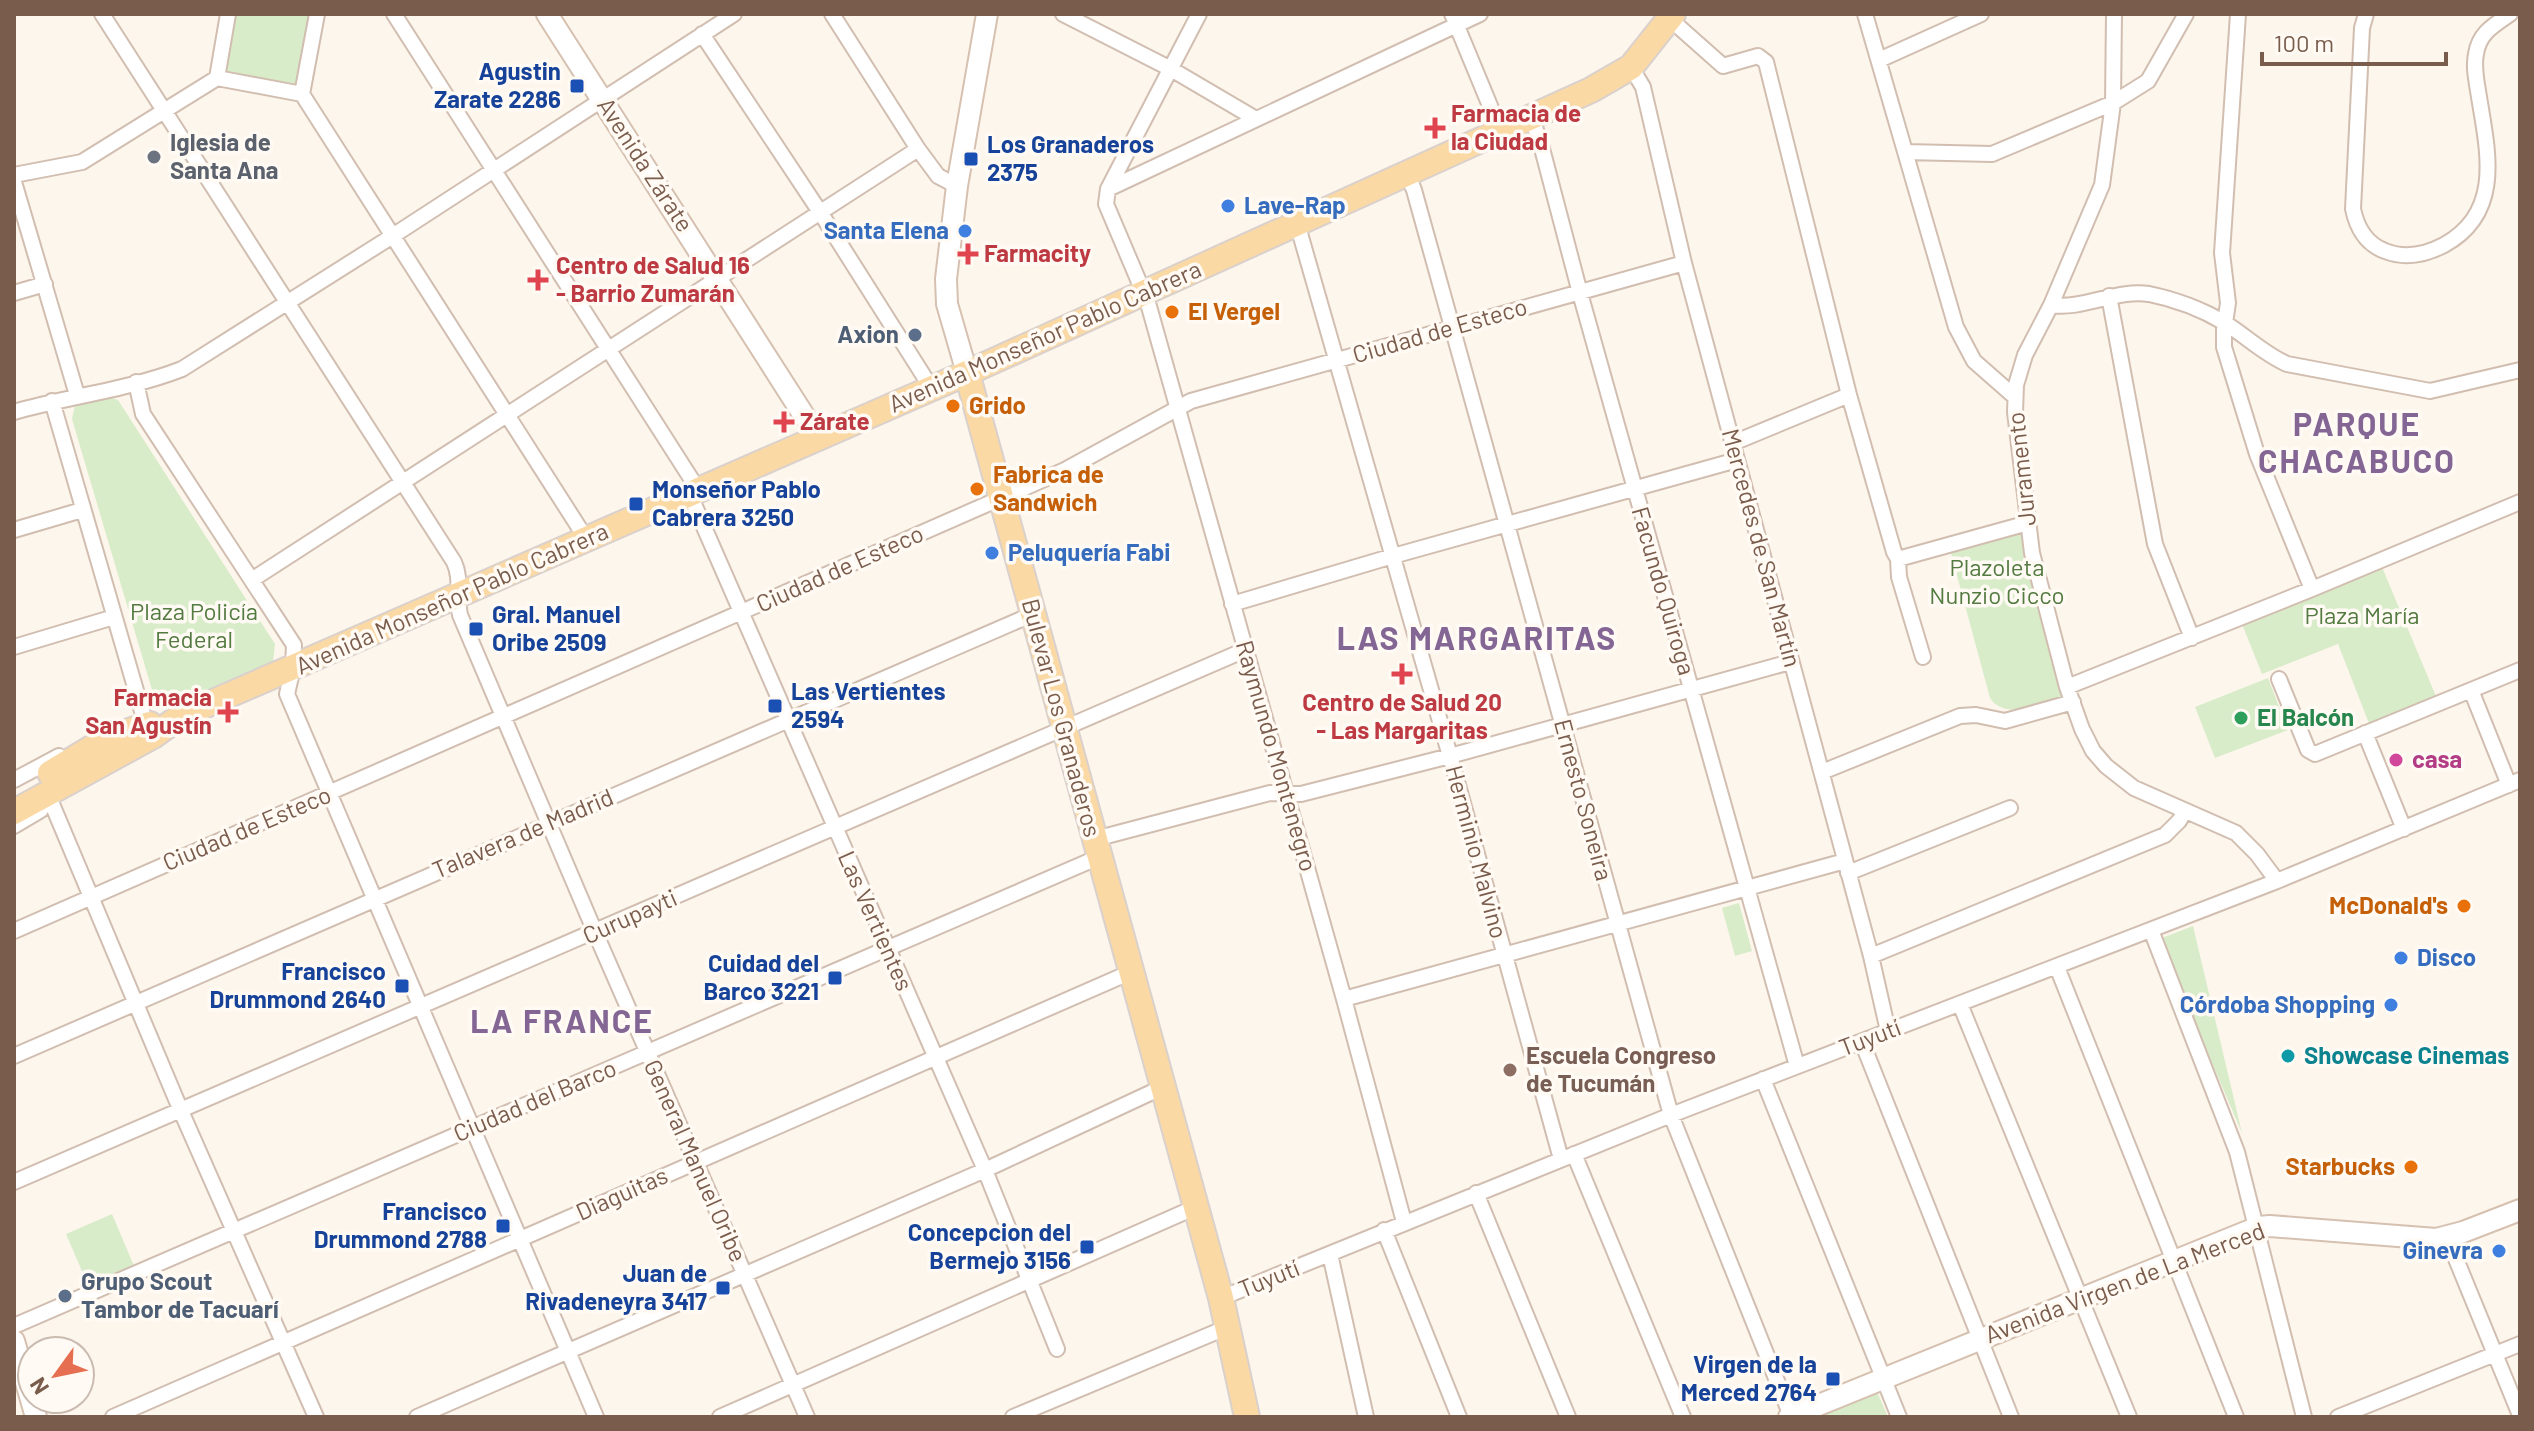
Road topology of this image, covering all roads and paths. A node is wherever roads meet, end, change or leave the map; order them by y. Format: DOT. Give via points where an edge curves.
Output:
graph roads {
  1 [pos="102,14"];
  2 [pos="228,14"];
  3 [pos="317,14"];
  4 [pos="394,14"];
  5 [pos="547,14"];
  6 [pos="734,14"];
  7 [pos="832,14"];
  8 [pos="987,14"];
  9 [pos="1063,14"];
  10 [pos="1199,14"];
  11 [pos="1480,14"];
  12 [pos="1865,14"];
  13 [pos="1981,14"];
  14 [pos="2114,14"];
  15 [pos="2186,14"];
  16 [pos="2238,14"];
  17 [pos="2366,14"];
  18 [pos="2510,14"];
  19 [pos="1671,16"];
  20 [pos="1084,19"];
  21 [pos="1454,20"];
  22 [pos="702,34"];
  23 [pos="1879,60"];
  24 [pos="1631,67"];
  25 [pos="1171,69"];
  26 [pos="217,78"];
  27 [pos="302,94"];
  28 [pos="602,99"];
  29 [pos="2113,103"];
  30 [pos="165,112"];
  31 [pos="1530,117"];
  32 [pos="1256,119"];
  33 [pos="1500,130"];
  34 [pos="918,149"];
  35 [pos="1905,152"];
  36 [pos="493,169"];
  37 [pos="1407,173"];
  38 [pos="14,175"];
  39 [pos="14,182"];
  40 [pos="957,186"];
  41 [pos="1108,189"];
  42 [pos="820,212"];
  43 [pos="1297,223"];
  44 [pos="391,237"];
  45 [pos="1684,263"];
  46 [pos="718,278"];
  47 [pos="45,284"];
  48 [pos="1143,292"];
  49 [pos="14,293"];
  50 [pos="1580,293"];
  51 [pos="2109,296"];
  52 [pos="288,303"];
  53 [pos="2051,305"];
  54 [pos="2225,323"];
  55 [pos="1453,327"];
  56 [pos="610,350"];
  57 [pos="1337,360"];
  58 [pos="2520,370"];
  59 [pos="967,373"];
  60 [pos="136,382"];
  61 [pos="932,389"];
  62 [pos="77,395"];
  63 [pos="1849,395"];
  64 [pos="2015,397"];
  65 [pos="52,401"];
  66 [pos="1178,408"];
  67 [pos="14,412"];
  68 [pos="509,416"];
  69 [pos="819,439"];
  70 [pos="1733,443"];
  71 [pos="1737,460"];
  72 [pos="405,483"];
  73 [pos="1635,488"];
  74 [pos="694,493"];
  75 [pos="1001,498"];
  76 [pos="2520,502"];
  77 [pos="82,510"];
  78 [pos="2028,523"];
  79 [pos="1507,524"];
  80 [pos="14,530"];
  81 [pos="587,540"];
  82 [pos="1393,556"];
  83 [pos="1898,559"];
  84 [pos="253,579"];
  85 [pos="2312,589"];
  86 [pos="457,594"];
  87 [pos="1232,604"];
  88 [pos="743,612"];
  89 [pos="1033,614"];
  90 [pos="114,617"];
  91 [pos="2192,638"];
  92 [pos="14,647"];
  93 [pos="1245,650"];
  94 [pos="1923,657"];
  95 [pos="1790,662"];
  96 [pos="293,668"];
  97 [pos="2520,670"];
  98 [pos="2279,679"];
  99 [pos="2067,687"];
  100 [pos="1690,689"];
  101 [pos="2471,690"];
  102 [pos="2073,702"];
  103 [pos="503,716"];
  104 [pos="172,720"];
  105 [pos="790,720"];
  106 [pos="146,725"];
  107 [pos="1562,725"];
  108 [pos="1064,727"];
  109 [pos="2365,733"];
  110 [pos="108,738"];
  111 [pos="1450,756"];
  112 [pos="97,765"];
  113 [pos="1822,772"];
  114 [pos="14,780"];
  115 [pos="2515,782"];
  116 [pos="14,794"];
  117 [pos="329,794"];
  118 [pos="1287,794"];
  119 [pos="52,804"];
  120 [pos="2010,808"];
  121 [pos="2185,811"];
  122 [pos="14,812"];
  123 [pos="549,823"];
  124 [pos="14,826"];
  125 [pos="834,828"];
  126 [pos="2404,829"];
  127 [pos="1097,848"];
  128 [pos="1846,867"];
  129 [pos="2277,881"];
  130 [pos="1747,889"];
  131 [pos="90,897"];
  132 [pos="373,899"];
  133 [pos="1618,924"];
  134 [pos="2151,930"];
  135 [pos="14,931"];
  136 [pos="595,932"];
  137 [pos="886,949"];
  138 [pos="1504,955"];
  139 [pos="1871,956"];
  140 [pos="2057,967"];
  141 [pos="1131,972"];
  142 [pos="1344,999"];
  143 [pos="135,1004"];
  144 [pos="1960,1004"];
  145 [pos="420,1008"];
  146 [pos="1888,1031"];
  147 [pos="1862,1042"];
  148 [pos="648,1052"];
  149 [pos="14,1056"];
  150 [pos="936,1059"];
  151 [pos="1797,1066"];
  152 [pos="1763,1079"];
  153 [pos="1163,1087"];
  154 [pos="181,1111"];
  155 [pos="1671,1115"];
  156 [pos="472,1128"];
  157 [pos="1568,1157"];
  158 [pos="696,1163"];
  159 [pos="985,1170"];
  160 [pos="14,1182"];
  161 [pos="1476,1193"];
  162 [pos="1196,1207"];
  163 [pos="2520,1210"];
  164 [pos="1404,1222"];
  165 [pos="2258,1227"];
  166 [pos="1384,1230"];
  167 [pos="235,1231"];
  168 [pos="2447,1237"];
  169 [pos="519,1239"];
  170 [pos="1330,1254"];
  171 [pos="2175,1260"];
  172 [pos="745,1274"];
  173 [pos="1031,1282"];
  174 [pos="1221,1298"];
  175 [pos="2082,1298"];
  176 [pos="14,1326"];
  177 [pos="1228,1327"];
  178 [pos="1979,1338"];
  179 [pos="14,1341"];
  180 [pos="283,1342"];
  181 [pos="2520,1344"];
  182 [pos="1057,1349"];
  183 [pos="567,1351"];
  184 [pos="2495,1354"];
  185 [pos="1885,1378"];
  186 [pos="794,1385"];
  187 [pos="2520,1415"];
  188 [pos="1790,1416"];
  189 [pos="36,1417"];
  190 [pos="113,1417"];
  191 [pos="316,1417"];
  192 [pos="417,1417"];
  193 [pos="596,1417"];
  194 [pos="720,1417"];
  195 [pos="807,1417"];
  196 [pos="1013,1417"];
  197 [pos="1247,1417"];
  198 [pos="1366,1417"];
  199 [pos="1459,1417"];
  200 [pos="1568,1417"];
  201 [pos="1683,1417"];
  202 [pos="1899,1417"];
  203 [pos="2011,1417"];
  204 [pos="2129,1417"];
  205 [pos="2236,1417"];
  206 [pos="2304,1417"];
  207 [pos="2338,1417"];
  1 -- 30 [label="street, General Manuel Oribe"];
  2 -- 26 [label="street"];
  3 -- 27 [label="street"];
  4 -- 36 [label="street, Las Vertientes"];
  5 -- 28 [label="main road, Avenida Zárate"];
  6 -- 22 [label="street"];
  7 -- 34 [label="street"];
  8 -- 40 [label="main road, Bulevar Los Granaderos"];
  9 -- 20 [label="street"];
  10 -- 25 [label="street"];
  11 -- 21 [label="street"];
  12 -- 23 [label="street"];
  13 -- 23 [label="street"];
  14 -- 29 [label="street, Juramento"];
  15 -- 29 [label="street" via="2148,81"];
  16 -- 54 [label="street" via="2222,253"];
  17 -- 18 [label="street" via="2353,209 2367,240 2388,253 2409,256 2452,240 2482,204 2489,157 2475,56 2484,33"];
  19 -- 24 [label="main road, Avenida Monseñor Pablo Cabrera"];
  19 -- 63 [label="street" via="1723,66 1758,56 1766,62"];
  20 -- 25 [label="street"];
  21 -- 32 [label="street"];
  21 -- 33 [label="street"];
  22 -- 28 [label="street"];
  22 -- 42 [label="street"];
  23 -- 35 [label="street"];
  24 -- 31 [label="main road, Avenida Monseñor Pablo Cabrera"];
  24 -- 45 [label="street, Mercedes de San Martín" via="1643,87"];
  25 -- 32 [label="street"];
  25 -- 41 [label="street"];
  26 -- 27 [label="street"];
  26 -- 30 [label="street"];
  27 -- 44 [label="street"];
  28 -- 36 [label="street"];
  28 -- 46 [label="main road, Avenida Zárate"];
  29 -- 35 [label="street" via="1992,154"];
  29 -- 53 [label="street, Juramento" via="2102,185"];
  30 -- 38 [label="street" via="82,162"];
  30 -- 52 [label="street, General Manuel Oribe"];
  31 -- 33 [label="main road, Avenida Monseñor Pablo Cabrera"];
  31 -- 50 [label="street, Facundo Quiroga"];
  32 -- 41 [label="street"];
  33 -- 37 [label="main road, Avenida Monseñor Pablo Cabrera"];
  34 -- 40 [label="street" via="938,176"];
  34 -- 42 [label="street"];
  35 -- 64 [label="street" via="1956,327 1974,361"];
  36 -- 44 [label="street"];
  36 -- 56 [label="street, Las Vertientes"];
  37 -- 43 [label="main road, Avenida Monseñor Pablo Cabrera"];
  37 -- 55 [label="street, Ernesto Soneira"];
  39 -- 47 [label="street"];
  40 -- 59 [label="main road, Bulevar Los Granaderos" via="946,292"];
  41 -- 48 [label="street, Raymundo Montenegro" via="1109,215"];
  42 -- 46 [label="street"];
  42 -- 61 [label="street"];
  43 -- 48 [label="main road, Avenida Monseñor Pablo Cabrera"];
  43 -- 57 [label="street, Herminio Malvino"];
  44 -- 52 [label="street"];
  44 -- 68 [label="street"];
  45 -- 50 [label="street, Ciudad de Esteco"];
  45 -- 70 [label="street, Mercedes de San Martín"];
  46 -- 56 [label="street"];
  46 -- 69 [label="main road, Avenida Zárate"];
  47 -- 49 [label="street"];
  47 -- 62 [label="street"];
  48 -- 59 [label="main road, Avenida Monseñor Pablo Cabrera"];
  48 -- 66 [label="street, Raymundo Montenegro"];
  50 -- 55 [label="street, Ciudad de Esteco"];
  50 -- 73 [label="street, Facundo Quiroga"];
  51 -- 53 [label="street"];
  51 -- 54 [label="street" via="2149,294"];
  51 -- 91 [label="street" via="2159,558"];
  52 -- 60 [label="street" via="182,369"];
  52 -- 72 [label="street, General Manuel Oribe"];
  53 -- 64 [label="street, Juramento" via="2025,355"];
  54 -- 58 [label="street" via="2287,364 2417,389 2440,391"];
  54 -- 85 [label="street" via="2224,347 2257,454"];
  55 -- 57 [label="street, Ciudad de Esteco"];
  55 -- 79 [label="street, Ernesto Soneira"];
  56 -- 68 [label="street"];
  56 -- 74 [label="street, Las Vertientes"];
  57 -- 66 [label="street, Ciudad de Esteco"];
  57 -- 82 [label="street, Herminio Malvino"];
  59 -- 61 [label="main road, Avenida Monseñor Pablo Cabrera"];
  59 -- 75 [label="main road, Bulevar Los Granaderos"];
  60 -- 62 [label="street"];
  60 -- 84 [label="street" via="143,414"];
  61 -- 69 [label="main road, Avenida Monseñor Pablo Cabrera"];
  62 -- 65 [label="street"];
  63 -- 70 [label="street"];
  63 -- 83 [label="street"];
  64 -- 78 [label="street, Juramento"];
  65 -- 67 [label="street"];
  65 -- 77 [label="street"];
  66 -- 75 [label="street, Ciudad de Esteco" via="1090,458"];
  66 -- 87 [label="street, Raymundo Montenegro"];
  68 -- 72 [label="street"];
  68 -- 81 [label="street"];
  69 -- 74 [label="main road, Avenida Monseñor Pablo Cabrera"];
  70 -- 71 [label="street, Mercedes de San Martín"];
  71 -- 73 [label="street"];
  71 -- 95 [label="street, Mercedes de San Martín"];
  72 -- 84 [label="street"];
  72 -- 86 [label="street, General Manuel Oribe" via="454,562 460,578"];
  73 -- 79 [label="street"];
  73 -- 100 [label="street, Facundo Quiroga"];
  74 -- 81 [label="main road, Avenida Monseñor Pablo Cabrera"];
  74 -- 88 [label="street, Las Vertientes"];
  75 -- 88 [label="street, Ciudad de Esteco"];
  75 -- 89 [label="main road, Bulevar Los Granaderos"];
  76 -- 85 [label="street"];
  77 -- 80 [label="street"];
  77 -- 90 [label="street"];
  78 -- 83 [label="street"];
  78 -- 99 [label="street, Juramento"];
  79 -- 82 [label="street"];
  79 -- 107 [label="street, Ernesto Soneira"];
  81 -- 86 [label="main road, Avenida Monseñor Pablo Cabrera"];
  82 -- 87 [label="street"];
  82 -- 111 [label="street, Herminio Malvino"];
  83 -- 94 [label="street"];
  84 -- 96 [label="street" via="294,645"];
  85 -- 91 [label="street"];
  86 -- 96 [label="main road, Avenida Monseñor Pablo Cabrera"];
  86 -- 103 [label="street, General Manuel Oribe" via="460,615"];
  87 -- 93 [label="street, Raymundo Montenegro"];
  88 -- 103 [label="street, Ciudad de Esteco"];
  88 -- 105 [label="street, Las Vertientes"];
  89 -- 105 [label="street, Talavera de Madrid"];
  89 -- 108 [label="main road, Bulevar Los Granaderos"];
  90 -- 92 [label="street"];
  90 -- 106 [label="street"];
  91 -- 99 [label="street"];
  93 -- 108 [label="street, Curupayti"];
  93 -- 118 [label="street, Raymundo Montenegro"];
  95 -- 100 [label="street, Ciudad del Barco"];
  95 -- 113 [label="street, Mercedes de San Martín"];
  96 -- 104 [label="main road, Avenida Monseñor Pablo Cabrera"];
  96 -- 117 [label="street" via="287,694"];
  97 -- 101 [label="street"];
  98 -- 109 [label="street" via="2308,750 2315,754"];
  99 -- 102 [label="street, Juramento"];
  100 -- 107 [label="street, Ciudad del Barco"];
  100 -- 130 [label="street, Facundo Quiroga"];
  101 -- 109 [label="street"];
  101 -- 115 [label="street"];
  102 -- 113 [label="street" via="2005,721 1960,716"];
  102 -- 121 [label="street, Juramento" via="2093,751 2106,766 2134,788"];
  103 -- 117 [label="street, Ciudad de Esteco"];
  103 -- 123 [label="street, General Manuel Oribe"];
  104 -- 106 [label="main road, Avenida Monseñor Pablo Cabrera"];
  104 -- 112 [label="main road, Avenida Monseñor Pablo Cabrera"];
  105 -- 123 [label="street, Talavera de Madrid"];
  105 -- 125 [label="street, Las Vertientes"];
  106 -- 110 [label="main road, Avenida Monseñor Pablo Cabrera"];
  107 -- 111 [label="street, Ciudad del Barco"];
  107 -- 133 [label="street, Ernesto Soneira"];
  108 -- 125 [label="street, Curupayti"];
  108 -- 127 [label="main road, Bulevar Los Granaderos"];
  109 -- 126 [label="street"];
  110 -- 114 [label="street, Avenida Monseñor Pablo Cabrera"];
  110 -- 116 [label="main road, Avenida Monseñor Pablo Cabrera"];
  111 -- 118 [label="street, Ciudad del Barco"];
  111 -- 138 [label="street, Herminio Malvino"];
  112 -- 119 [label="street, Avenida Monseñor Pablo Cabrera"];
  112 -- 122 [label="main road, Avenida Monseñor Pablo Cabrera"];
  113 -- 128 [label="street, Mercedes de San Martín"];
  115 -- 126 [label="street, Tuyutí"];
  117 -- 131 [label="street, Ciudad de Esteco"];
  117 -- 132 [label="street"];
  118 -- 127 [label="street, Ciudad del Barco" via="1270,793"];
  118 -- 142 [label="street, Raymundo Montenegro"];
  119 -- 124 [label="street, Avenida Monseñor Pablo Cabrera"];
  119 -- 131 [label="street"];
  120 -- 128 [label="street"];
  121 -- 129 [label="street, Juramento" via="2236,833"];
  121 -- 139 [label="street" via="2165,835"];
  123 -- 132 [label="street, Talavera de Madrid"];
  123 -- 136 [label="street, General Manuel Oribe"];
  125 -- 136 [label="street, Curupayti"];
  125 -- 137 [label="street, Las Vertientes"];
  126 -- 129 [label="street, Tuyutí"];
  127 -- 137 [label="street, Ciudad del Barco"];
  127 -- 141 [label="main road, Bulevar Los Granaderos"];
  128 -- 130 [label="street"];
  128 -- 139 [label="street, Mercedes de San Martín"];
  129 -- 134 [label="street, Tuyutí"];
  130 -- 133 [label="street"];
  130 -- 151 [label="street, Facundo Quiroga"];
  131 -- 135 [label="street, Ciudad de Esteco"];
  131 -- 143 [label="street"];
  132 -- 143 [label="street, Talavera de Madrid"];
  132 -- 145 [label="street"];
  133 -- 138 [label="street"];
  133 -- 155 [label="street, Ernesto Soneira"];
  134 -- 140 [label="street, Tuyutí"];
  134 -- 165 [label="street" via="2237,1152"];
  136 -- 145 [label="street, Curupayti"];
  136 -- 148 [label="street, General Manuel Oribe"];
  137 -- 148 [label="street, Ciudad del Barco"];
  137 -- 150 [label="street, Las Vertientes"];
  138 -- 142 [label="street"];
  138 -- 157 [label="street, Herminio Malvino"];
  139 -- 146 [label="street, Mercedes de San Martín"];
  140 -- 144 [label="street, Tuyutí"];
  140 -- 171 [label="street"];
  141 -- 150 [label="street, Diaguitas"];
  141 -- 153 [label="main road, Bulevar Los Granaderos"];
  142 -- 164 [label="street, Raymundo Montenegro"];
  143 -- 149 [label="street, Talavera de Madrid"];
  143 -- 154 [label="street"];
  144 -- 146 [label="street, Tuyutí"];
  144 -- 175 [label="street"];
  145 -- 154 [label="street, Curupayti"];
  145 -- 156 [label="street"];
  146 -- 147 [label="street, Tuyutí"];
  147 -- 151 [label="street, Tuyutí"];
  147 -- 178 [label="street"];
  148 -- 156 [label="street, Ciudad del Barco"];
  148 -- 158 [label="street, General Manuel Oribe"];
  150 -- 158 [label="street, Diaguitas"];
  150 -- 159 [label="street, Las Vertientes"];
  151 -- 152 [label="street, Tuyutí"];
  152 -- 155 [label="street, Tuyutí"];
  152 -- 185 [label="street"];
  153 -- 159 [label="street"];
  153 -- 162 [label="main road, Bulevar Los Granaderos"];
  154 -- 160 [label="street, Curupayti"];
  154 -- 167 [label="street"];
  155 -- 157 [label="street, Tuyutí"];
  155 -- 188 [label="street, Ernesto Soneira"];
  156 -- 167 [label="street, Ciudad del Barco"];
  156 -- 169 [label="street"];
  157 -- 161 [label="street, Tuyutí"];
  157 -- 201 [label="street, Herminio Malvino"];
  158 -- 169 [label="street, Diaguitas"];
  158 -- 172 [label="street, General Manuel Oribe"];
  159 -- 172 [label="street"];
  159 -- 173 [label="street, Las Vertientes"];
  161 -- 164 [label="street, Tuyutí"];
  161 -- 200 [label="street"];
  162 -- 173 [label="street"];
  162 -- 174 [label="main road, Bulevar Los Granaderos"];
  163 -- 168 [label="main road, Avenida Virgen de La Merced"];
  164 -- 166 [label="street, Tuyutí"];
  165 -- 168 [label="main road, Avenida Virgen de La Merced"];
  165 -- 171 [label="main road, Avenida Virgen de La Merced"];
  165 -- 206 [label="street"];
  166 -- 170 [label="street, Tuyutí"];
  166 -- 199 [label="street"];
  167 -- 176 [label="street, Ciudad del Barco"];
  167 -- 180 [label="street"];
  168 -- 184 [label="street"];
  169 -- 180 [label="street, Diaguitas"];
  169 -- 183 [label="street"];
  170 -- 174 [label="street, Tuyutí"];
  170 -- 198 [label="street"];
  171 -- 175 [label="main road, Avenida Virgen de La Merced"];
  171 -- 205 [label="street"];
  172 -- 183 [label="street"];
  172 -- 186 [label="street, General Manuel Oribe"];
  173 -- 182 [label="street, Las Vertientes"];
  173 -- 186 [label="street"];
  174 -- 177 [label="main road, Bulevar Los Granaderos"];
  175 -- 178 [label="main road, Avenida Virgen de La Merced"];
  175 -- 204 [label="street"];
  177 -- 196 [label="street"];
  177 -- 197 [label="main road, Bulevar Los Granaderos"];
  178 -- 185 [label="main road, Avenida Virgen de La Merced"];
  178 -- 203 [label="street"];
  179 -- 189 [label="main road"];
  180 -- 190 [label="street, Diaguitas"];
  180 -- 191 [label="street"];
  181 -- 184 [label="street"];
  183 -- 192 [label="street"];
  183 -- 193 [label="street"];
  184 -- 187 [label="street"];
  184 -- 207 [label="street"];
  185 -- 188 [label="main road, Avenida Virgen de La Merced"];
  185 -- 202 [label="street"];
  186 -- 194 [label="street"];
  186 -- 195 [label="street, General Manuel Oribe"];
}
